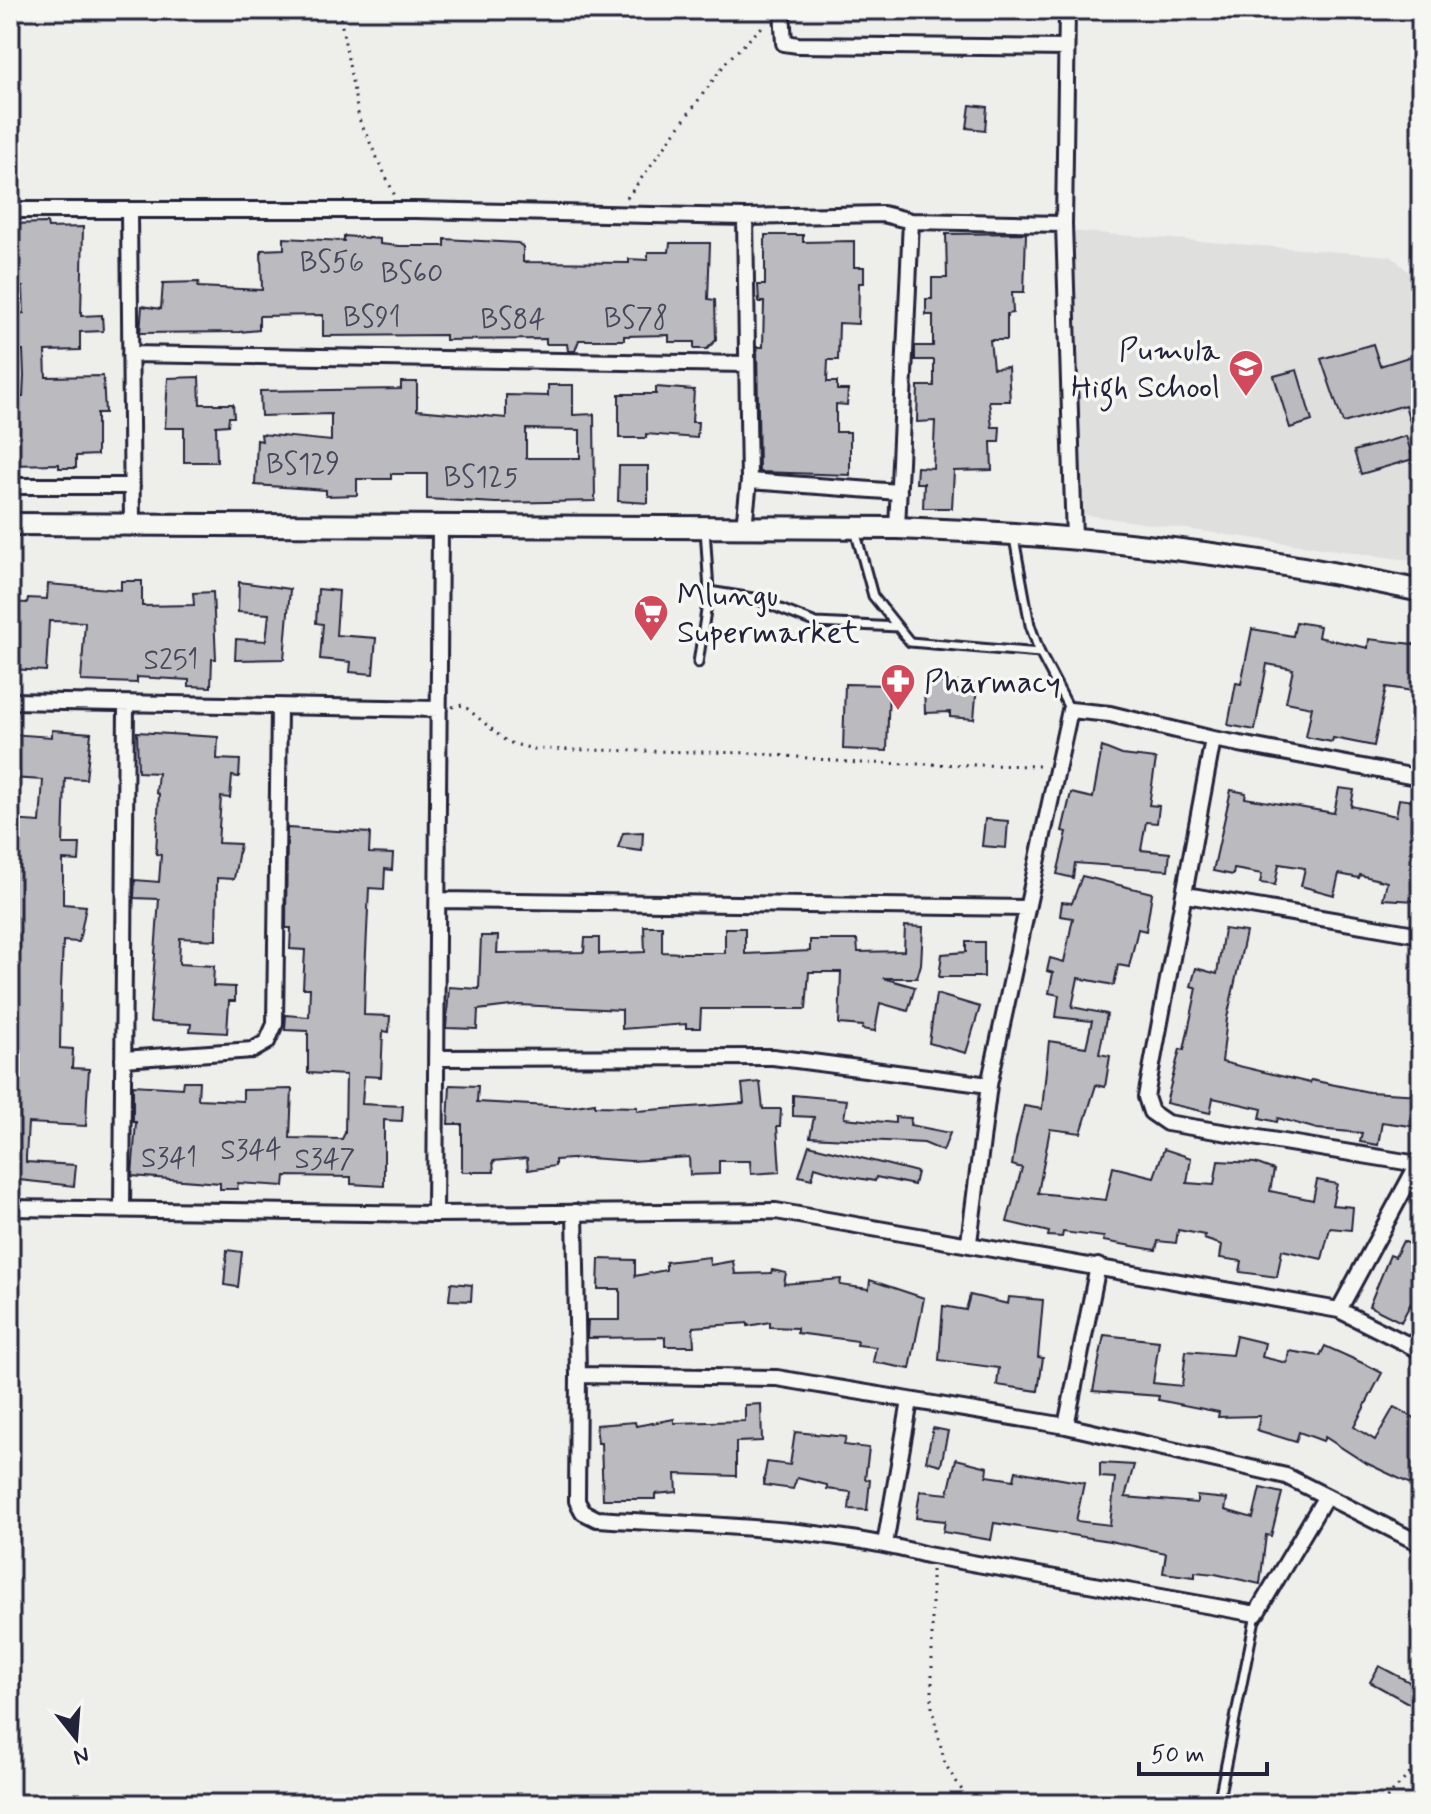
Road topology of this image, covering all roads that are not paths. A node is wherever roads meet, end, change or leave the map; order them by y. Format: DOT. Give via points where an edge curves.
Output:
graph roads {
  1 [pos="782,10"];
  2 [pos="1067,10"];
  3 [pos="1066,48"];
  4 [pos="10,210"];
  5 [pos="129,211"];
  6 [pos="745,217"];
  7 [pos="911,221"];
  8 [pos="1064,224"];
  9 [pos="130,354"];
  10 [pos="747,364"];
  11 [pos="749,481"];
  12 [pos="10,486"];
  13 [pos="132,486"];
  14 [pos="899,492"];
  15 [pos="10,524"];
  16 [pos="132,525"];
  17 [pos="440,526"];
  18 [pos="705,527"];
  19 [pos="744,527"];
  20 [pos="855,528"];
  21 [pos="897,528"];
  22 [pos="1013,532"];
  23 [pos="1074,539"];
  24 [pos="709,591"];
  25 [pos="1421,591"];
  26 [pos="898,627"];
  27 [pos="1040,653"];
  28 [pos="698,663"];
  29 [pos="10,701"];
  30 [pos="126,705"];
  31 [pos="279,708"];
  32 [pos="439,709"];
  33 [pos="1070,710"];
  34 [pos="1213,739"];
  35 [pos="1421,778"];
  36 [pos="1186,895"];
  37 [pos="438,900"];
  38 [pos="1027,908"];
  39 [pos="1421,935"];
  40 [pos="436,1058"];
  41 [pos="123,1059"];
  42 [pos="989,1085"];
  43 [pos="1419,1161"];
  44 [pos="10,1208"];
  45 [pos="122,1210"];
  46 [pos="575,1212"];
  47 [pos="435,1214"];
  48 [pos="969,1242"];
  49 [pos="1098,1266"];
  50 [pos="1339,1310"];
  51 [pos="1421,1351"];
  52 [pos="578,1375"];
  53 [pos="910,1401"];
  54 [pos="1066,1426"];
  55 [pos="1326,1496"];
  56 [pos="885,1544"];
  57 [pos="1421,1544"];
  58 [pos="1256,1614"];
  59 [pos="1218,1804"];
  1 -- 3 [label="street" via="784,43 798,45"];
  2 -- 3 [label="street"];
  3 -- 8 [label="street"];
  4 -- 5 [label="street"];
  5 -- 6 [label="street"];
  5 -- 9 [label="street"];
  6 -- 7 [label="street" via="883,214"];
  6 -- 10 [label="street"];
  7 -- 8 [label="street"];
  7 -- 14 [label="street"];
  8 -- 23 [label="street"];
  9 -- 10 [label="street"];
  9 -- 13 [label="street"];
  10 -- 11 [label="street"];
  11 -- 14 [label="street"];
  11 -- 19 [label="street"];
  12 -- 13 [label="street"];
  13 -- 16 [label="street"];
  14 -- 21 [label="street"];
  15 -- 16 [label="street"];
  16 -- 17 [label="street"];
  17 -- 18 [label="street"];
  17 -- 32 [label="street"];
  18 -- 19 [label="street"];
  18 -- 24 [label="lane"];
  19 -- 20 [label="street"];
  20 -- 21 [label="street"];
  20 -- 26 [label="lane" via="873,596"];
  21 -- 22 [label="street"];
  22 -- 23 [label="street"];
  22 -- 27 [label="lane"];
  23 -- 25 [label="street" via="1149,546"];
  24 -- 26 [label="lane" via="753,598 816,623"];
  24 -- 28 [label="lane"];
  26 -- 27 [label="lane" via="910,642"];
  27 -- 33 [label="lane"];
  29 -- 30 [label="street"];
  30 -- 31 [label="street"];
  30 -- 41 [label="street"];
  31 -- 32 [label="street"];
  31 -- 41 [label="street" via="275,1024 267,1042 253,1050"];
  32 -- 37 [label="street"];
  33 -- 34 [label="street" via="1110,714"];
  33 -- 38 [label="street"];
  34 -- 35 [label="street"];
  34 -- 36 [label="street"];
  36 -- 39 [label="street"];
  36 -- 43 [label="street" via="1146,1097 1151,1112 1167,1123"];
  37 -- 38 [label="street"];
  37 -- 40 [label="street"];
  38 -- 42 [label="street"];
  40 -- 42 [label="street" via="773,1057"];
  40 -- 47 [label="street"];
  41 -- 45 [label="street"];
  42 -- 48 [label="street"];
  43 -- 50 [label="street"];
  44 -- 45 [label="street"];
  45 -- 47 [label="street"];
  46 -- 47 [label="street"];
  46 -- 48 [label="street" via="776,1211"];
  46 -- 52 [label="street"];
  48 -- 49 [label="street"];
  49 -- 50 [label="street"];
  49 -- 54 [label="street"];
  50 -- 51 [label="street"];
  52 -- 53 [label="street" via="777,1378"];
  52 -- 56 [label="street" via="577,1501 583,1512 597,1519"];
  53 -- 54 [label="street"];
  53 -- 56 [label="street"];
  54 -- 55 [label="street" via="1239,1463 1286,1476"];
  55 -- 57 [label="street"];
  55 -- 58 [label="street"];
  56 -- 58 [label="street"];
  58 -- 59 [label="lane"];
}
